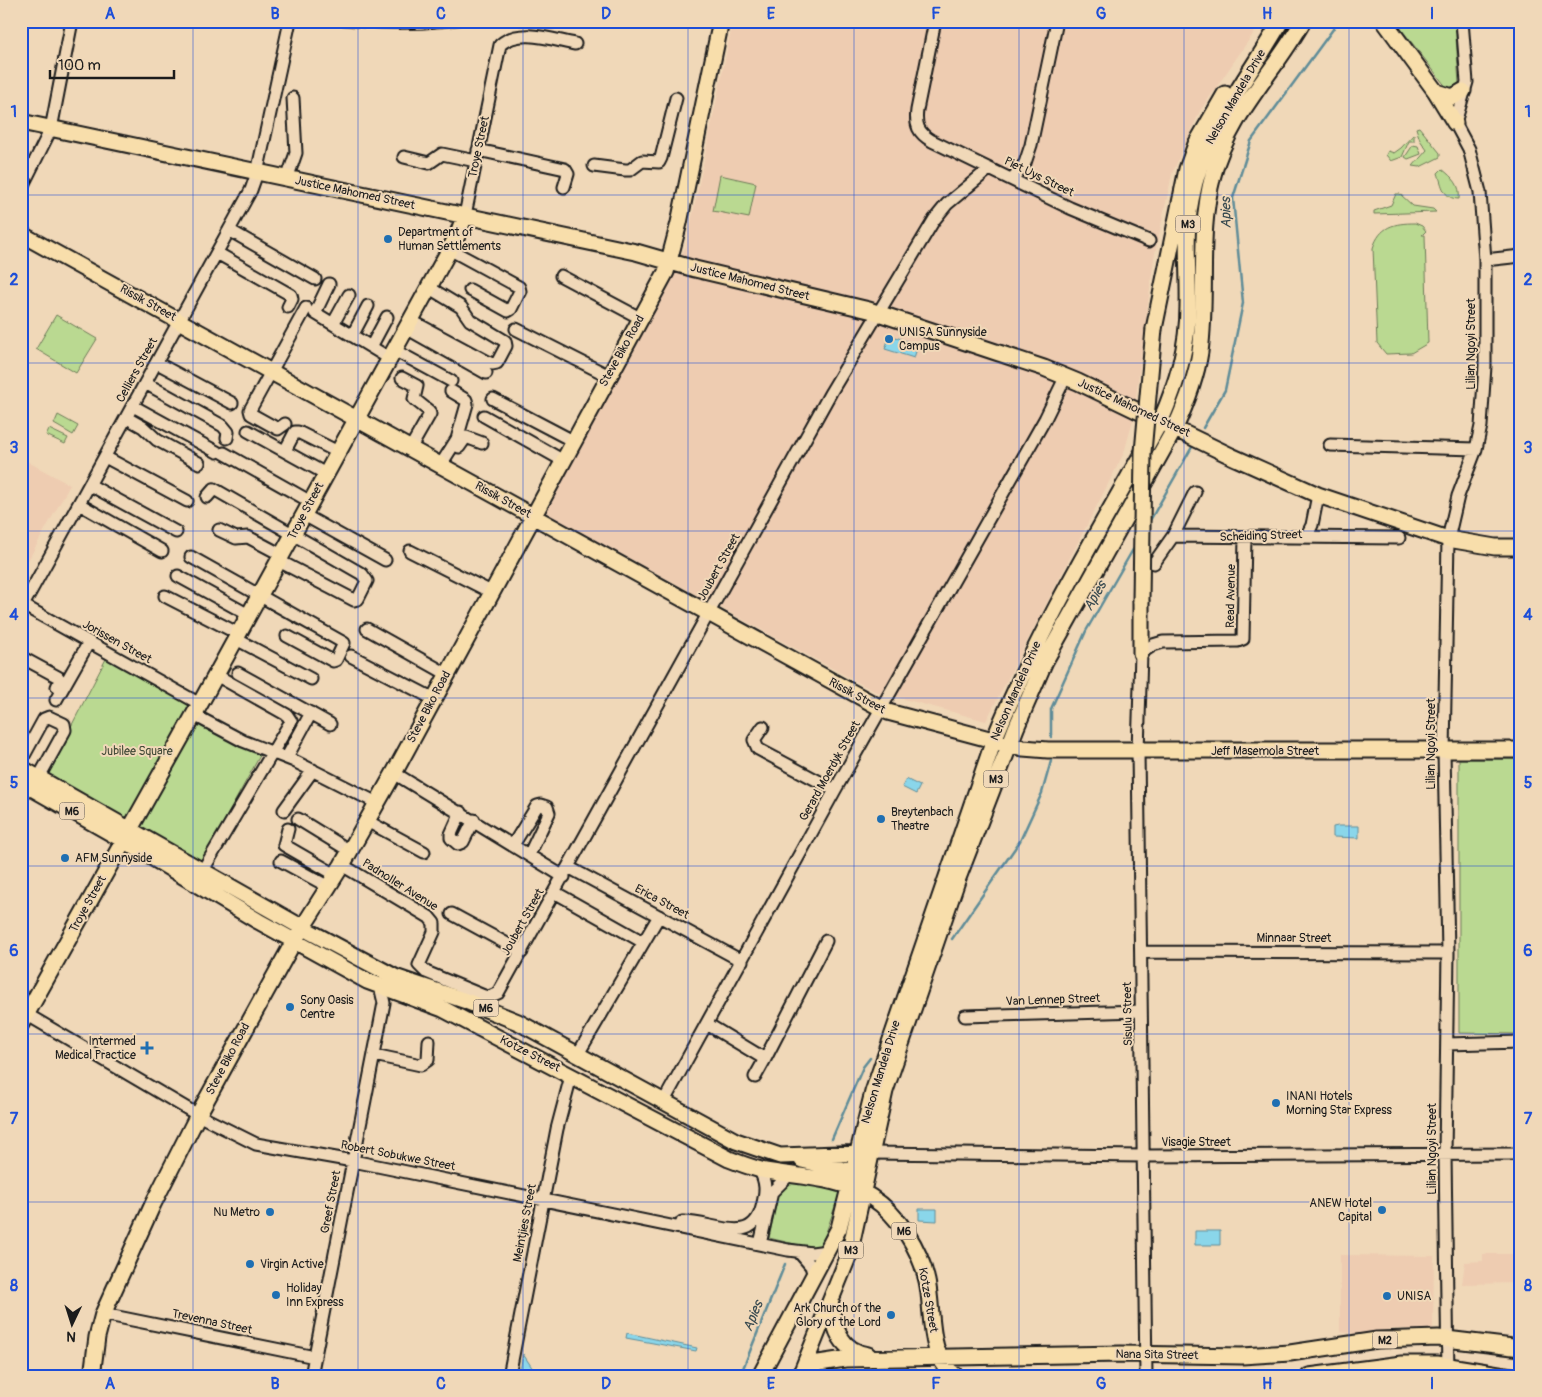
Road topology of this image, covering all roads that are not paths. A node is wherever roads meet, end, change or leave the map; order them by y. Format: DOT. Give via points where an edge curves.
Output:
graph roads {
  1 [pos="72,21"];
  2 [pos="721,21"];
  3 [pos="935,21"];
  4 [pos="1057,21"];
  5 [pos="1281,21"];
  6 [pos="1303,21"];
  7 [pos="1384,21"];
  8 [pos="1462,21"];
  9 [pos="289,24"];
  10 [pos="1268,42"];
  11 [pos="574,44"];
  12 [pos="1463,91"];
  13 [pos="1436,92"];
  14 [pos="293,98"];
  15 [pos="676,98"];
  16 [pos="21,122"];
  17 [pos="1455,123"];
  18 [pos="51,129"];
  19 [pos="477,156"];
  20 [pos="404,157"];
  21 [pos="1026,159"];
  22 [pos="594,166"];
  23 [pos="989,169"];
  24 [pos="257,173"];
  25 [pos="1013,178"];
  26 [pos="287,179"];
  27 [pos="564,187"];
  28 [pos="1031,188"];
  29 [pos="21,189"];
  30 [pos="465,215"];
  31 [pos="679,223"];
  32 [pos="229,230"];
  33 [pos="21,234"];
  34 [pos="1149,241"];
  35 [pos="449,249"];
  36 [pos="636,252"];
  37 [pos="217,253"];
  38 [pos="1521,256"];
  39 [pos="1485,260"];
  40 [pos="670,262"];
  41 [pos="561,276"];
  42 [pos="315,279"];
  43 [pos="329,284"];
  44 [pos="428,288"];
  45 [pos="470,290"];
  46 [pos="349,295"];
  47 [pos="368,306"];
  48 [pos="288,307"];
  49 [pos="306,308"];
  50 [pos="878,313"];
  51 [pos="387,317"];
  52 [pos="640,318"];
  53 [pos="180,321"];
  54 [pos="332,324"];
  55 [pos="408,324"];
  56 [pos="516,329"];
  57 [pos="352,336"];
  58 [pos="371,347"];
  59 [pos="392,354"];
  60 [pos="157,363"];
  61 [pos="270,371"];
  62 [pos="486,373"];
  63 [pos="608,376"];
  64 [pos="1066,376"];
  65 [pos="402,378"];
  66 [pos="146,383"];
  67 [pos="493,399"];
  68 [pos="232,403"];
  69 [pos="133,406"];
  70 [pos="484,416"];
  71 [pos="126,418"];
  72 [pos="356,419"];
  73 [pos="285,424"];
  74 [pos="1168,424"];
  75 [pos="248,431"];
  76 [pos="227,438"];
  77 [pos="573,441"];
  78 [pos="482,443"];
  79 [pos="1330,445"];
  80 [pos="287,447"];
  81 [pos="410,449"];
  82 [pos="1476,449"];
  83 [pos="338,452"];
  84 [pos="105,457"];
  85 [pos="562,460"];
  86 [pos="199,464"];
  87 [pos="444,468"];
  88 [pos="326,474"];
  89 [pos="91,482"];
  90 [pos="1195,492"];
  91 [pos="1318,494"];
  92 [pos="207,497"];
  93 [pos="187,501"];
  94 [pos="78,507"];
  95 [pos="307,509"];
  96 [pos="532,516"];
  97 [pos="176,529"];
  98 [pos="220,530"];
  99 [pos="294,534"];
  100 [pos="1173,536"];
  101 [pos="1245,537"];
  102 [pos="1306,537"];
  103 [pos="1400,538"];
  104 [pos="1448,539"];
  105 [pos="1521,547"];
  106 [pos="375,549"];
  107 [pos="410,551"];
  108 [pos="158,552"];
  109 [pos="191,556"];
  110 [pos="281,558"];
  111 [pos="385,560"];
  112 [pos="1154,563"];
  113 [pos="178,576"];
  114 [pos="491,592"];
  115 [pos="260,594"];
  116 [pos="164,596"];
  117 [pos="22,606"];
  118 [pos="708,614"];
  119 [pos="249,615"];
  120 [pos="367,628"];
  121 [pos="237,636"];
  122 [pos="286,636"];
  123 [pos="88,642"];
  124 [pos="1141,653"];
  125 [pos="351,656"];
  126 [pos="21,657"];
  127 [pos="238,673"];
  128 [pos="447,674"];
  129 [pos="216,676"];
  130 [pos="311,679"];
  131 [pos="57,687"];
  132 [pos="434,699"];
  133 [pos="56,700"];
  134 [pos="197,710"];
  135 [pos="881,710"];
  136 [pos="311,714"];
  137 [pos="330,724"];
  138 [pos="763,727"];
  139 [pos="994,740"];
  140 [pos="1009,744"];
  141 [pos="1521,750"];
  142 [pos="1138,751"];
  143 [pos="1444,751"];
  144 [pos="272,753"];
  145 [pos="287,757"];
  146 [pos="21,761"];
  147 [pos="21,768"];
  148 [pos="313,770"];
  149 [pos="394,773"];
  150 [pos="39,778"];
  151 [pos="21,782"];
  152 [pos="835,790"];
  153 [pos="377,803"];
  154 [pos="284,810"];
  155 [pos="461,812"];
  156 [pos="298,819"];
  157 [pos="474,820"];
  158 [pos="367,821"];
  159 [pos="288,829"];
  160 [pos="126,834"];
  161 [pos="514,845"];
  162 [pos="350,851"];
  163 [pos="424,852"];
  164 [pos="529,855"];
  165 [pos="282,861"];
  166 [pos="202,870"];
  167 [pos="567,872"];
  168 [pos="335,876"];
  169 [pos="556,893"];
  170 [pos="452,914"];
  171 [pos="659,916"];
  172 [pos="303,928"];
  173 [pos="294,941"];
  174 [pos="826,941"];
  175 [pos="643,942"];
  176 [pos="522,952"];
  177 [pos="1141,952"];
  178 [pos="1448,952"];
  179 [pos="742,961"];
  180 [pos="380,986"];
  181 [pos="397,992"];
  182 [pos="495,995"];
  183 [pos="384,1003"];
  184 [pos="1141,1011"];
  185 [pos="965,1016"];
  186 [pos="23,1017"];
  187 [pos="707,1024"];
  188 [pos="429,1041"];
  189 [pos="1521,1042"];
  190 [pos="1447,1044"];
  191 [pos="578,1054"];
  192 [pos="374,1056"];
  193 [pos="765,1059"];
  194 [pos="571,1076"];
  195 [pos="755,1077"];
  196 [pos="664,1101"];
  197 [pos="198,1115"];
  198 [pos="865,1153"];
  199 [pos="1445,1154"];
  200 [pos="1521,1154"];
  201 [pos="780,1156"];
  202 [pos="1144,1156"];
  203 [pos="353,1161"];
  204 [pos="759,1169"];
  205 [pos="789,1175"];
  206 [pos="855,1185"];
  207 [pos="544,1199"];
  208 [pos="672,1224"];
  209 [pos="760,1244"];
  210 [pos="827,1251"];
  211 [pos="799,1252"];
  212 [pos="814,1276"];
  213 [pos="831,1305"];
  214 [pos="103,1314"];
  215 [pos="1448,1338"];
  216 [pos="1521,1348"];
  217 [pos="1146,1354"];
  218 [pos="315,1357"];
  219 [pos="908,1358"];
  220 [pos="939,1358"];
  221 [pos="1448,1371"];
  222 [pos="800,1374"];
  223 [pos="92,1376"];
  224 [pos="311,1376"];
  225 [pos="509,1376"];
  226 [pos="760,1376"];
  227 [pos="956,1376"];
  228 [pos="1146,1376"];
  229 [pos="1309,1376"];
  230 [pos="1511,1376"];
  1 -- 18 [label="street"];
  2 -- 31 [label="main road, Steve Biko Road"];
  3 -- 23 [label="street, Piet Uys Street" via="916,122 920,132"];
  4 -- 21 [label="street"];
  5 -- 10 [label="main road, Nelson Mandela Drive / M3"];
  6 -- 74 [label="main road, Nelson Mandela Drive / M3" via="1240,115 1213,173 1202,235 1200,352 1190,391"];
  7 -- 13 [label="main road"];
  8 -- 12 [label="street" via="1467,76"];
  9 -- 24 [label="street, Celliers Street"];
  10 -- 74 [label="main road, Nelson Mandela Drive / M3" via="1216,126 1190,200 1186,342"];
  10 -- 124 [label="main road, bridge" via="1213,111 1193,150 1180,193 1154,330 1143,452"];
  11 -- 19 [label="street, Troye Street" via="530,35 507,40 500,45"];
  12 -- 13 [label="main road" via="1449,98"];
  12 -- 17 [label="street"];
  13 -- 17 [label="main road"];
  14 -- 26 [label="street" via="296,153"];
  15 -- 22 [label="street" via="658,162 642,161 630,170"];
  16 -- 18 [label="main road, Justice Mahomed Street"];
  17 -- 39 [label="street, Lilian Ngoyi Street" via="1476,170"];
  18 -- 24 [label="main road, Justice Mahomed Street"];
  18 -- 29 [label="street"];
  19 -- 20 [label="street" via="442,154 429,163"];
  19 -- 27 [label="street" via="566,169 568,174"];
  19 -- 30 [label="street, Troye Street"];
  21 -- 25 [label="street"];
  21 -- 28 [label="street"];
  23 -- 25 [label="street, Piet Uys Street"];
  23 -- 50 [label="street, Joubert Street" via="947,204 934,220"];
  24 -- 26 [label="main road, Justice Mahomed Street"];
  24 -- 32 [label="street, Celliers Street"];
  25 -- 28 [label="street, Piet Uys Street"];
  26 -- 30 [label="main road, Justice Mahomed Street"];
  28 -- 34 [label="street, Piet Uys Street"];
  30 -- 35 [label="main road, Troye Street"];
  30 -- 36 [label="main road, Justice Mahomed Street"];
  31 -- 36 [label="main road" via="671,241 664,247"];
  31 -- 40 [label="main road, Steve Biko Road"];
  32 -- 37 [label="street, Celliers Street"];
  32 -- 42 [label="street"];
  33 -- 53 [label="main road, Rissik Street"];
  35 -- 44 [label="main road, Troye Street"];
  35 -- 45 [label="street" via="519,287 520,291 508,311"];
  36 -- 40 [label="main road, Justice Mahomed Street"];
  37 -- 48 [label="street" via="292,295"];
  37 -- 53 [label="street, Celliers Street"];
  38 -- 39 [label="street"];
  39 -- 82 [label="street, Lilian Ngoyi Street" via="1484,400"];
  40 -- 50 [label="main road, Justice Mahomed Street"];
  40 -- 52 [label="main road, Steve Biko Road"];
  41 -- 52 [label="street"];
  43 -- 54 [label="street" via="314,311"];
  44 -- 55 [label="main road, Troye Street"];
  44 -- 55 [label="street" via="461,307 470,320 505,341 506,346 497,363 492,364"];
  46 -- 54 [label="street"];
  47 -- 57 [label="street"];
  49 -- 61 [label="street"];
  50 -- 64 [label="main road, Justice Mahomed Street"];
  50 -- 118 [label="street, Joubert Street"];
  51 -- 58 [label="street"];
  52 -- 63 [label="main road, Steve Biko Road"];
  53 -- 60 [label="street, Celliers Street"];
  53 -- 61 [label="main road, Rissik Street"];
  54 -- 57 [label="street"];
  55 -- 59 [label="main road, Troye Street"];
  55 -- 62 [label="street"];
  56 -- 63 [label="street"];
  57 -- 58 [label="street"];
  58 -- 59 [label="street"];
  59 -- 72 [label="main road, Troye Street"];
  59 -- 87 [label="street" via="451,386 466,400 457,439"];
  60 -- 66 [label="street, Celliers Street"];
  60 -- 68 [label="street"];
  61 -- 72 [label="main road, Rissik Street"];
  61 -- 73 [label="street" via="250,413 278,429"];
  63 -- 77 [label="main road, Steve Biko Road"];
  64 -- 74 [label="main road, Justice Mahomed Street"];
  64 -- 135 [label="street, Gerard Moerdyk Street"];
  65 -- 81 [label="street" via="416,386 414,401 430,412"];
  66 -- 69 [label="street, Celliers Street"];
  66 -- 76 [label="street" via="223,426 228,432"];
  67 -- 77 [label="street"];
  69 -- 71 [label="street, Celliers Street"];
  69 -- 95 [label="street" via="221,452"];
  70 -- 85 [label="street"];
  71 -- 84 [label="street, Celliers Street"];
  71 -- 86 [label="street"];
  72 -- 81 [label="main road, Rissik Street"];
  72 -- 83 [label="main road, Troye Street"];
  74 -- 91 [label="main road, Justice Mahomed Street"];
  74 -- 139 [label="main road, Nelson Mandela Drive / M3" via="1036,646"];
  74 -- 140 [label="main road, Nelson Mandela Drive / M3" via="1045,661"];
  75 -- 88 [label="street"];
  77 -- 85 [label="main road, Steve Biko Road"];
  78 -- 87 [label="street" via="464,437"];
  79 -- 82 [label="street"];
  80 -- 83 [label="street" via="298,432"];
  81 -- 87 [label="main road, Rissik Street"];
  82 -- 104 [label="street, Lilian Ngoyi Street" via="1458,496"];
  83 -- 88 [label="main road, Troye Street"];
  84 -- 89 [label="street, Celliers Street"];
  84 -- 93 [label="street"];
  85 -- 96 [label="main road, Steve Biko Road"];
  87 -- 96 [label="main road, Rissik Street"];
  88 -- 95 [label="main road, Troye Street"];
  89 -- 94 [label="street, Celliers Street"];
  89 -- 97 [label="street"];
  90 -- 100 [label="street"];
  91 -- 102 [label="street, Scheiding Street" via="1312,525"];
  91 -- 104 [label="main road, Justice Mahomed Street"];
  92 -- 99 [label="street" via="214,489"];
  94 -- 108 [label="street"];
  94 -- 117 [label="street, Celliers Street"];
  95 -- 99 [label="main road, Troye Street"];
  95 -- 106 [label="street"];
  95 -- 111 [label="street"];
  96 -- 114 [label="main road, Steve Biko Road"];
  96 -- 118 [label="main road, Rissik Street"];
  98 -- 110 [label="street" via="236,538 248,537"];
  99 -- 110 [label="main road, Troye Street"];
  99 -- 110 [label="street" via="366,577 358,599 352,600"];
  100 -- 101 [label="street, Scheiding Street"];
  100 -- 112 [label="street"];
  101 -- 102 [label="street, Scheiding Street"];
  101 -- 124 [label="street, Read Avenue" via="1243,639 1238,642 1163,642"];
  102 -- 103 [label="street"];
  104 -- 105 [label="main road" via="1495,547"];
  104 -- 143 [label="street, Lilian Ngoyi Street"];
  107 -- 114 [label="street"];
  109 -- 115 [label="street"];
  110 -- 115 [label="main road, Troye Street"];
  113 -- 119 [label="street"];
  114 -- 128 [label="main road, Steve Biko Road"];
  115 -- 119 [label="main road, Troye Street"];
  115 -- 122 [label="street" via="344,643 333,661"];
  116 -- 121 [label="street"];
  117 -- 123 [label="street, Jorissen Street"];
  118 -- 135 [label="main road, Rissik Street"];
  118 -- 167 [label="street, Joubert Street"];
  119 -- 121 [label="main road, Troye Street"];
  120 -- 128 [label="street"];
  121 -- 129 [label="main road, Troye Street"];
  121 -- 130 [label="street"];
  123 -- 133 [label="street"];
  123 -- 134 [label="street, Jorissen Street"];
  124 -- 142 [label="street, Sisulu Street"];
  125 -- 132 [label="street"];
  126 -- 131 [label="street" via="59,678"];
  127 -- 136 [label="street"];
  128 -- 132 [label="main road, Steve Biko Road"];
  129 -- 134 [label="main road, Troye Street"];
  129 -- 144 [label="street" via="289,717 291,722"];
  132 -- 149 [label="main road, Steve Biko Road"];
  134 -- 144 [label="street, Jorissen Street"];
  134 -- 160 [label="main road, Troye Street"];
  135 -- 139 [label="main road, Rissik Street"];
  135 -- 152 [label="street, Gerard Moerdyk Street"];
  136 -- 137 [label="street"];
  136 -- 145 [label="street"];
  138 -- 152 [label="street" via="754,740 758,749"];
  139 -- 140 [label="main road, Rissik Street"];
  139 -- 198 [label="main road, Nelson Mandela Drive / M3" via="876,1083"];
  140 -- 142 [label="main road, Jeff Masemola Street" via="1048,750"];
  140 -- 198 [label="main road, Nelson Mandela Drive / M3" via="958,878"];
  141 -- 143 [label="main road, Jeff Masemola Street"];
  142 -- 143 [label="main road, Jeff Masemola Street"];
  142 -- 177 [label="street, Sisulu Street"];
  143 -- 178 [label="street, Lilian Ngoyi Street"];
  144 -- 145 [label="street, Jorissen Street"];
  144 -- 166 [label="street"];
  145 -- 148 [label="street, Jorissen Street"];
  146 -- 150 [label="street" via="44,719 48,717 64,724 66,730"];
  147 -- 150 [label="main road, Kotze Street / M6"];
  148 -- 153 [label="street, Jorissen Street"];
  148 -- 154 [label="street"];
  149 -- 153 [label="main road, Steve Biko Road"];
  149 -- 155 [label="street, Erica Street"];
  150 -- 160 [label="main road, Kotze Street / M6"];
  151 -- 160 [label="main road, Kotze Street / M6"];
  152 -- 179 [label="street, Gerard Moerdyk Street"];
  153 -- 158 [label="main road, Steve Biko Road"];
  155 -- 157 [label="street, Erica Street"];
  155 -- 157 [label="street" via="451,836 458,844 464,842"];
  156 -- 162 [label="street"];
  157 -- 161 [label="street, Erica Street"];
  158 -- 162 [label="main road, Steve Biko Road"];
  158 -- 163 [label="street"];
  159 -- 168 [label="street" via="284,845"];
  160 -- 166 [label="main road, Kotze Street / M6"];
  160 -- 173 [label="main road, Kotze Street / M6"];
  160 -- 186 [label="main road, Troye Street"];
  161 -- 164 [label="street, Erica Street"];
  161 -- 164 [label="street" via="537,806 547,807 549,813"];
  162 -- 168 [label="main road, Steve Biko Road"];
  164 -- 167 [label="street, Erica Street"];
  165 -- 168 [label="street"];
  166 -- 172 [label="main road, Kotze Street / M6"];
  167 -- 169 [label="street, Joubert Street"];
  167 -- 171 [label="street, Erica Street"];
  168 -- 172 [label="main road, Steve Biko Road"];
  168 -- 182 [label="street, Padnoller Avenue" via="429,917 434,923 434,932 419,965 426,972 484,996"];
  169 -- 175 [label="street"];
  169 -- 176 [label="street, Joubert Street"];
  170 -- 176 [label="street"];
  171 -- 175 [label="street"];
  171 -- 179 [label="street, Erica Street"];
  172 -- 173 [label="main road, Steve Biko Road"];
  172 -- 191 [label="main road, Kotze Street / M6" via="396,977 496,1012"];
  173 -- 180 [label="main road, Kotze Street / M6"];
  173 -- 197 [label="main road, Steve Biko Road"];
  174 -- 193 [label="street"];
  175 -- 191 [label="street"];
  176 -- 182 [label="street, Joubert Street"];
  177 -- 178 [label="street, Minnaar Street"];
  177 -- 184 [label="street, Sisulu Street"];
  178 -- 190 [label="street, Lilian Ngoyi Street"];
  179 -- 187 [label="street, Gerard Moerdyk Street"];
  180 -- 181 [label="main road, Kotze Street / M6"];
  180 -- 183 [label="street, Greef Street"];
  181 -- 183 [label="street"];
  181 -- 194 [label="main road, Kotze Street / M6" via="442,1009"];
  183 -- 192 [label="street, Greef Street"];
  184 -- 185 [label="street, Van Lennep Street"];
  184 -- 202 [label="street, Sisulu Street"];
  186 -- 197 [label="street, Robert Sobukwe Street"];
  187 -- 193 [label="street"];
  187 -- 196 [label="street, Gerard Moerdyk Street"];
  188 -- 192 [label="street" via="428,1060 420,1064"];
  189 -- 190 [label="street"];
  190 -- 199 [label="street, Lilian Ngoyi Street"];
  191 -- 196 [label="main road, Kotze Street / M6"];
  192 -- 203 [label="street, Greef Street"];
  193 -- 195 [label="street"];
  194 -- 204 [label="main road, Kotze Street / M6" via="729,1159"];
  194 -- 207 [label="street, Meintjies Street"];
  196 -- 201 [label="main road, Kotze Street / M6" via="736,1141"];
  197 -- 203 [label="street, Robert Sobukwe Street" via="256,1144"];
  197 -- 214 [label="main road, Steve Biko Road"];
  198 -- 201 [label="main road, Kotze Street / M6"];
  198 -- 202 [label="street, Visagie Street"];
  198 -- 206 [label="main road, Nelson Mandela Drive / M3"];
  199 -- 200 [label="street, Visagie Street"];
  199 -- 202 [label="street, Visagie Street"];
  199 -- 215 [label="street, Lilian Ngoyi Street"];
  201 -- 206 [label="main road" via="842,1169"];
  202 -- 217 [label="street, Sisulu Street"];
  203 -- 207 [label="street, Robert Sobukwe Street"];
  203 -- 218 [label="street, Greef Street"];
  204 -- 205 [label="main road, Kotze Street / M6"];
  204 -- 208 [label="street" via="766,1183 764,1201 758,1220 749,1228 738,1230 684,1221"];
  205 -- 206 [label="main road, Kotze Street / M6"];
  205 -- 209 [label="street" via="772,1192"];
  206 -- 210 [label="main road, Nelson Mandela Drive / M3"];
  206 -- 213 [label="main road, Nelson Mandela Drive / M3" via="849,1255"];
  206 -- 220 [label="main road, Kotze Street / M6" via="892,1215 914,1245 927,1282"];
  207 -- 208 [label="street, Robert Sobukwe Street"];
  207 -- 225 [label="street, Meintjies Street"];
  208 -- 209 [label="street, Robert Sobukwe Street"];
  209 -- 211 [label="street, Robert Sobukwe Street"];
  210 -- 211 [label="street, Robert Sobukwe Street"];
  210 -- 212 [label="main road, Nelson Mandela Drive / M3"];
  211 -- 212 [label="street" via="811,1266"];
  212 -- 226 [label="main road, Nelson Mandela Drive / M3"];
  213 -- 219 [label="main road" via="838,1336 853,1350"];
  213 -- 222 [label="main road, Nelson Mandela Drive / M3"];
  214 -- 218 [label="street, Trevenna Street"];
  214 -- 223 [label="main road, Steve Biko Road"];
  215 -- 216 [label="main road, Nana Sita Street / M2"];
  215 -- 217 [label="main road, Nana Sita Street / M2" via="1377,1340 1251,1356"];
  215 -- 221 [label="street, Lilian Ngoyi Street"];
  217 -- 220 [label="main road, Nana Sita Street / M2"];
  217 -- 228 [label="street, Sisulu Street"];
  218 -- 224 [label="street, Greef Street"];
  219 -- 220 [label="main road, Nana Sita Street / M2"];
  219 -- 222 [label="main road, Nana Sita Street / M2" via="845,1359 820,1363"];
  220 -- 227 [label="main road"];
  221 -- 229 [label="main road, M2" via="1384,1365"];
  221 -- 230 [label="main road, M2"];
}
